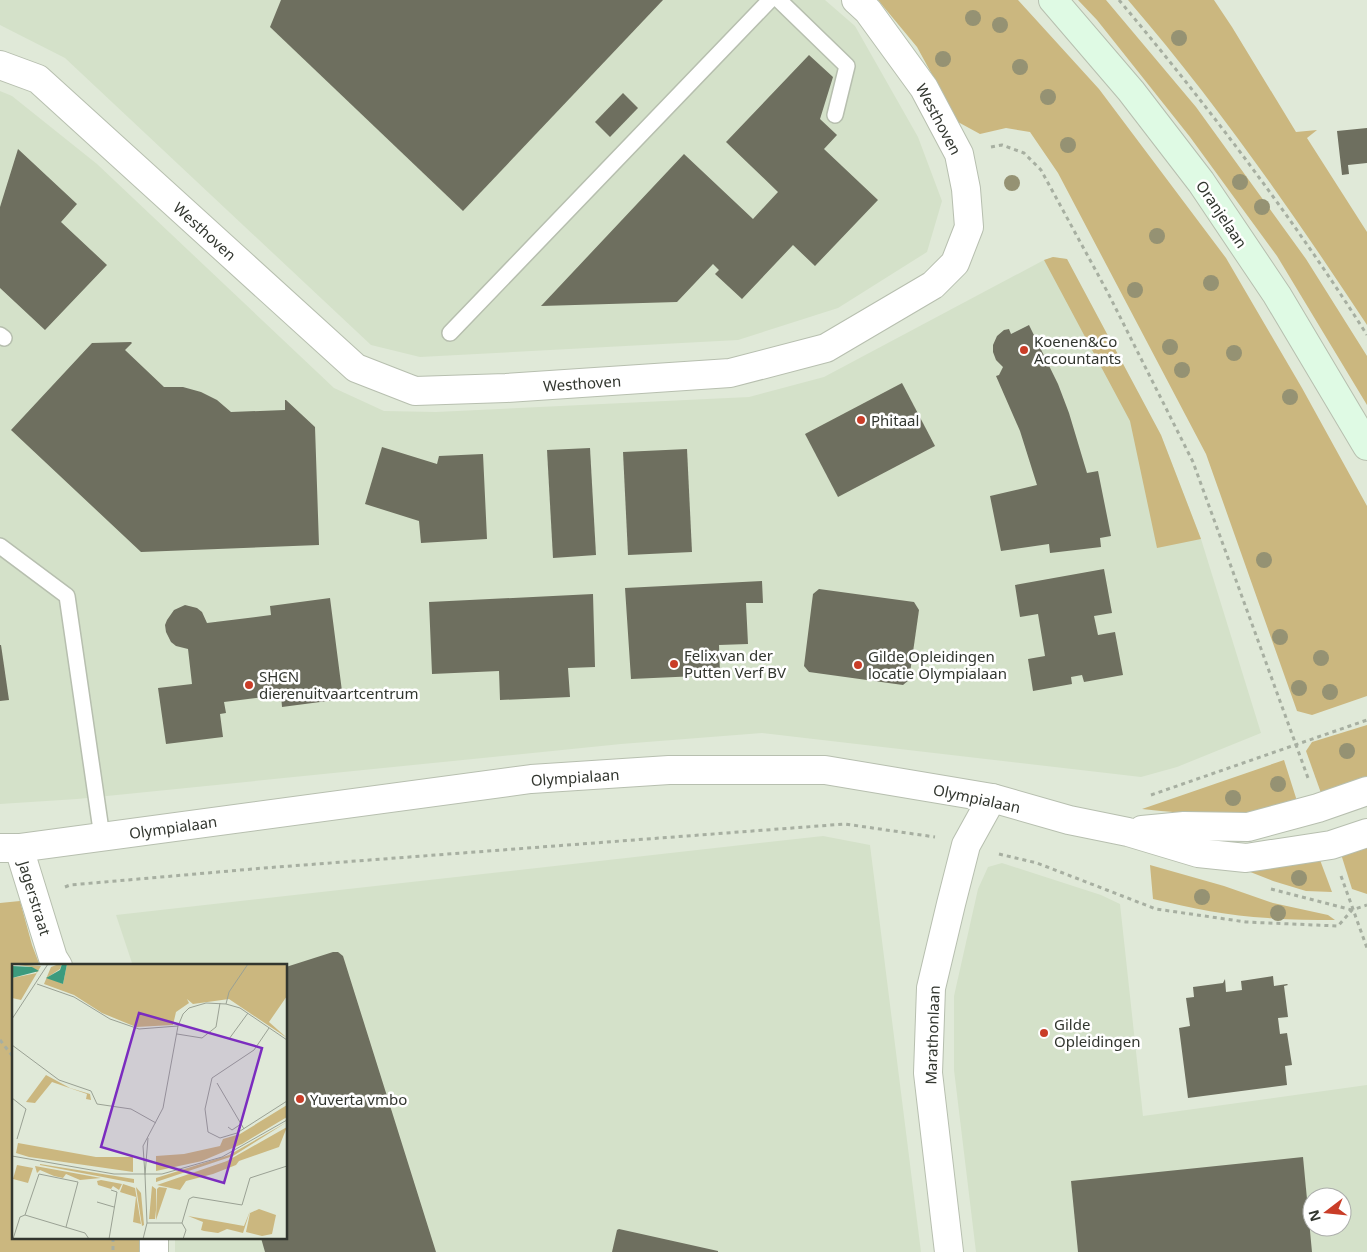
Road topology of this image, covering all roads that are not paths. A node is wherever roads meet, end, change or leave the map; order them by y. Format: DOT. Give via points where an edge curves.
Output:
graph roads {
  1 [pos="770,0"];
  2 [pos="779,0"];
  3 [pos="856,0"];
  4 [pos="1053,0"];
  5 [pos="0,65"];
  6 [pos="835,115"];
  7 [pos="450,333"];
  8 [pos="1367,446"];
  9 [pos="0,546"];
  10 [pos="1367,791"];
  11 [pos="992,798"];
  12 [pos="1128,832"];
  13 [pos="1367,833"];
  14 [pos="102,837"];
  15 [pos="10,848"];
  16 [pos="57,964"];
  17 [pos="949,1252"];
  1 -- 7 [label="lane"];
  2 -- 6 [label="lane" via="847,66"];
  3 -- 5 [label="street, Westhoven" via="868,11 924,88 959,154 969,227 955,263 933,286 826,348 730,373 415,391 356,368 38,79"];
  4 -- 8 [label="street, Oranjelaan" via="1131,91 1201,182 1277,295"];
  9 -- 14 [label="lane" via="67,596"];
  10 -- 12 [label="street, Olympialaan" via="1248,827 1184,826"];
  11 -- 12 [label="street, Olympialaan" via="1069,820"];
  11 -- 14 [label="street, Olympialaan" via="825,770 669,770 531,780"];
  11 -- 17 [label="street, Marathonlaan" via="966,846 931,988 928,1073"];
  12 -- 13 [label="street, Olympialaan" via="1198,853 1246,858 1331,845"];
  14 -- 15 [label="street, Olympialaan"];
  15 -- 16 [label="street, Jagerstraat" via="35,899"];
}
